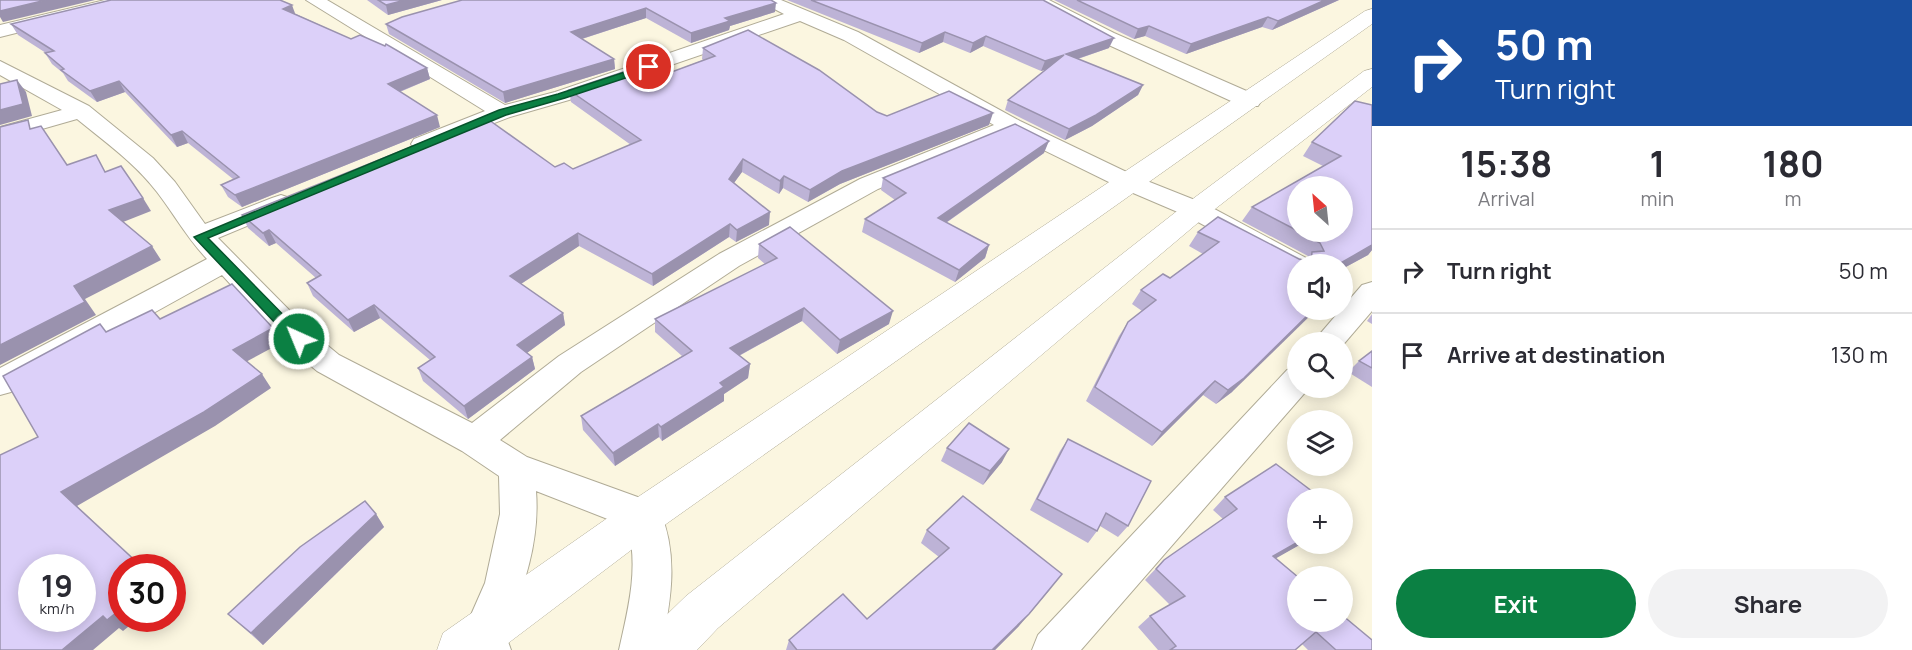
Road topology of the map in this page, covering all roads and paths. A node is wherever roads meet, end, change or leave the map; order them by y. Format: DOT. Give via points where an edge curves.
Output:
graph roads {
  1 [pos="126,0"];
  2 [pos="315,0"];
  3 [pos="766,0"];
  4 [pos="1036,0"];
  5 [pos="799,15"];
  6 [pos="1372,15"];
  7 [pos="390,23"];
  8 [pos="367,29"];
  9 [pos="0,31"];
  10 [pos="0,67"];
  11 [pos="1372,76"];
  12 [pos="1250,101"];
  13 [pos="81,111"];
  14 [pos="502,112"];
  15 [pos="1012,126"];
  16 [pos="0,134"];
  17 [pos="405,151"];
  18 [pos="1128,182"];
  19 [pos="305,193"];
  20 [pos="1196,210"];
  21 [pos="200,237"];
  22 [pos="1287,259"];
  23 [pos="224,262"];
  24 [pos="1359,294"];
  25 [pos="1334,332"];
  26 [pos="0,383"];
  27 [pos="1287,391"];
  28 [pos="474,441"];
  29 [pos="516,469"];
  30 [pos="644,516"];
  31 [pos="478,644"];
  32 [pos="640,650"];
  33 [pos="665,650"];
  34 [pos="1053,650"];
  1 -- 9 [label="street"];
  2 -- 8 [label="street"];
  3 -- 5 [label="street"];
  4 -- 12 [label="street" via="1107,37"];
  5 -- 14 [label="street" via="573,93"];
  5 -- 15 [label="street" via="851,36"];
  6 -- 12 [label="street"];
  7 -- 8 [label="street"];
  8 -- 14 [label="street"];
  10 -- 13 [label="street"];
  11 -- 20 [label="street" via="1351,105"];
  12 -- 18 [label="street"];
  13 -- 16 [label="street"];
  13 -- 21 [label="street" via="145,163"];
  14 -- 17 [label="street"];
  15 -- 18 [label="street"];
  15 -- 28 [label="street" via="869,184 729,260 570,364"];
  18 -- 20 [label="street"];
  18 -- 30 [label="street"];
  19 -- 21 [label="street"];
  20 -- 22 [label="street"];
  20 -- 33 [label="street" via="702,612"];
  21 -- 23 [label="street"];
  23 -- 26 [label="street"];
  23 -- 28 [label="street" via="327,363"];
  24 -- 25 [label="street"];
  27 -- 34 [label="street"];
  28 -- 29 [label="street"];
  29 -- 30 [label="street" via="582,490"];
  29 -- 31 [label="street" via="519,514 505,585"];
  30 -- 31 [label="street"];
  30 -- 32 [label="street" via="654,545 654,581"];
}
